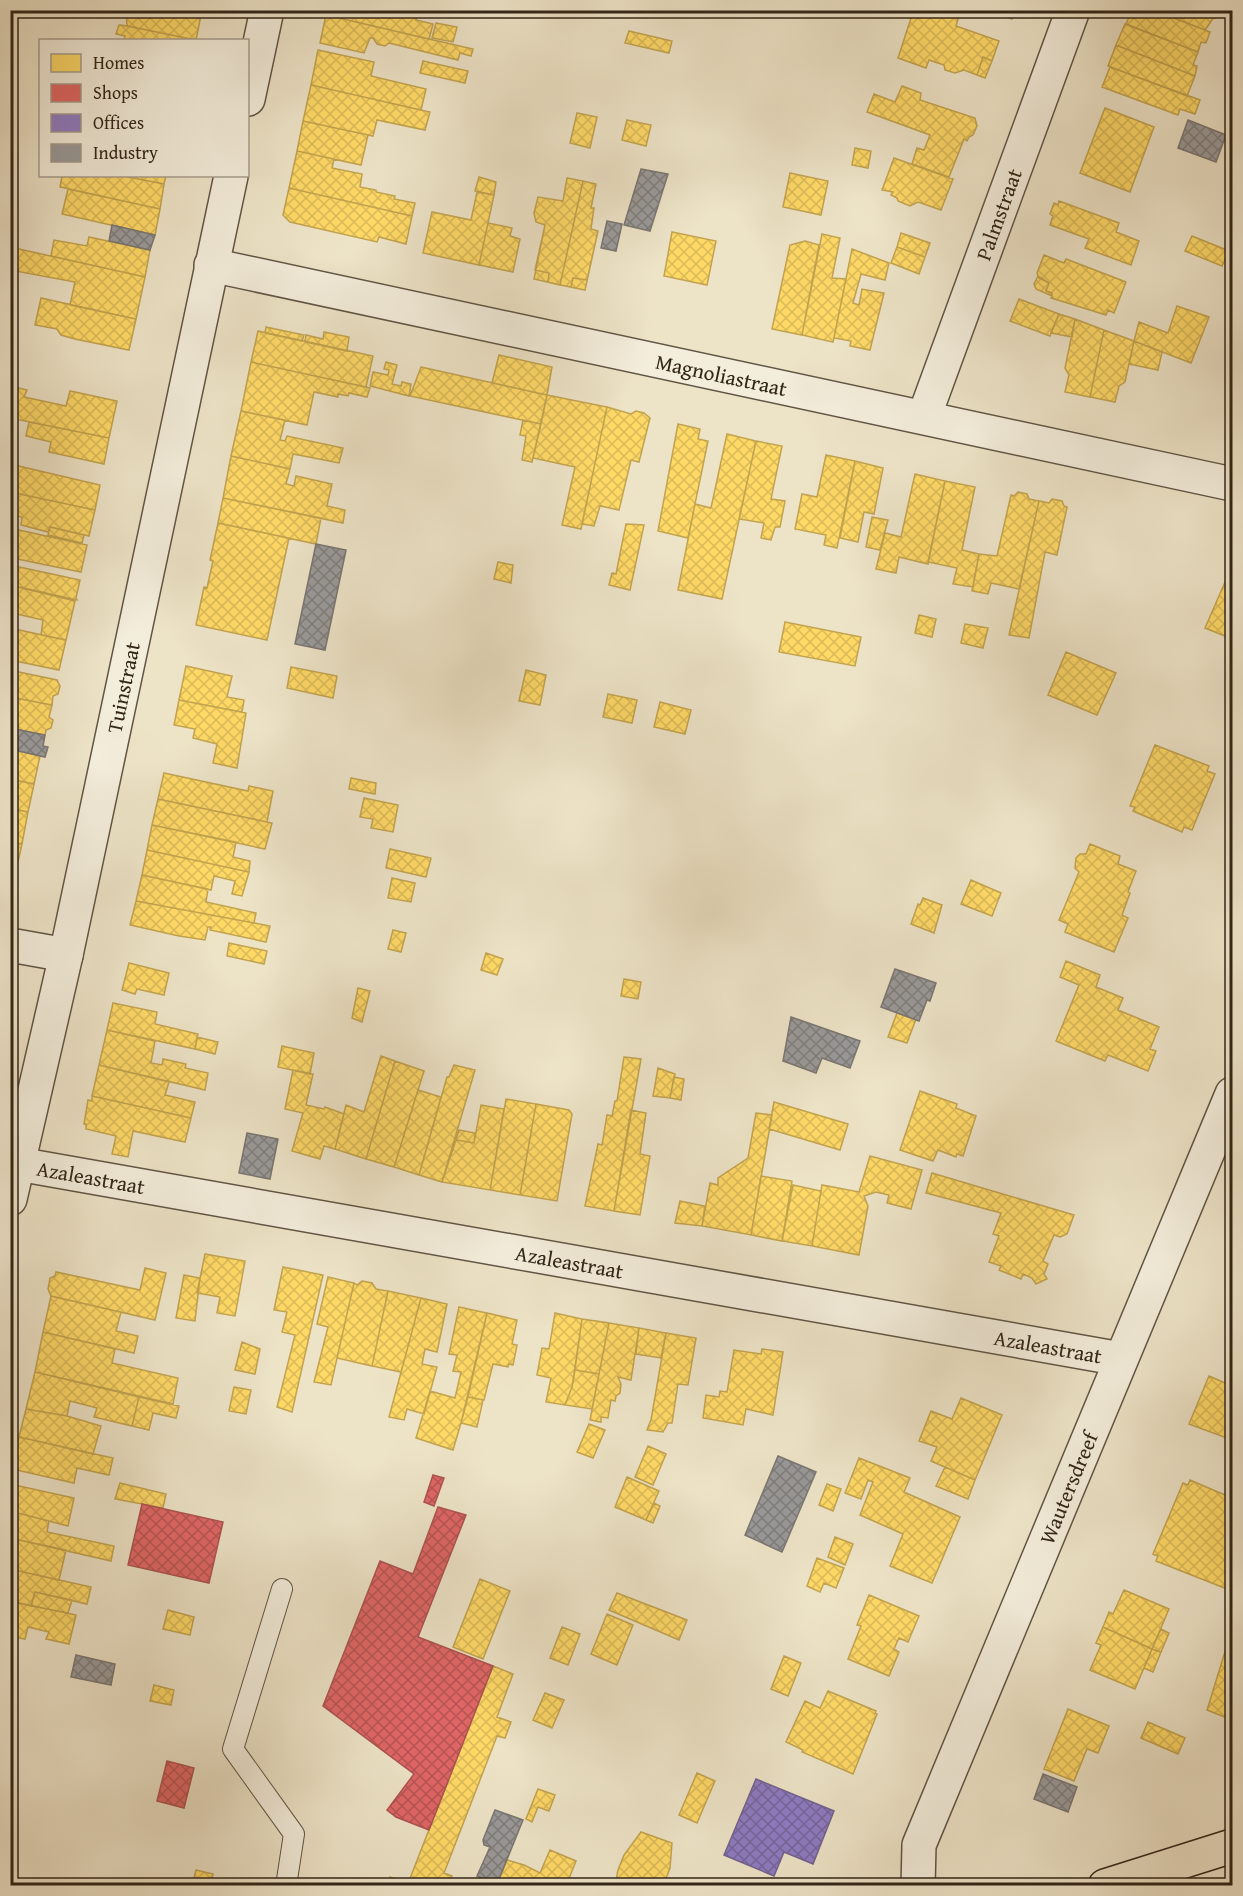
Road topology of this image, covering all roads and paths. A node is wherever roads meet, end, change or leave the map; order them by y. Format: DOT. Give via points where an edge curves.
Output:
graph roads {
  1 [pos="267,10"];
  2 [pos="1073,10"];
  3 [pos="249,94"];
  4 [pos="231,177"];
  5 [pos="211,265"];
  6 [pos="924,417"];
  7 [pos="1233,484"];
  8 [pos="10,945"];
  9 [pos="66,956"];
  10 [pos="1233,1094"];
  11 [pos="18,1164"];
  12 [pos="10,1199"];
  13 [pos="1121,1359"];
  14 [pos="282,1589"];
  15 [pos="1233,1846"];
  16 [pos="1144,1880"];
  17 [pos="286,1886"];
  18 [pos="918,1886"];
  19 [pos="1105,1886"];
  1 -- 3 [label="street"];
  2 -- 6 [label="street, Palmstraat"];
  4 -- 5 [label="street, Tuinstraat"];
  5 -- 6 [label="street, Magnoliastraat"];
  5 -- 9 [label="street, Tuinstraat"];
  6 -- 7 [label="street, Magnoliastraat"];
  8 -- 9 [label="street"];
  9 -- 11 [label="street, Tuinstraat"];
  10 -- 13 [label="street, Wautersdreef"];
  11 -- 12 [label="street, Tuinstraat"];
  11 -- 13 [label="street, Azaleastraat"];
  13 -- 18 [label="street, Wautersdreef" via="919,1845"];
  14 -- 17 [label="lane" via="233,1749 294,1834"];
  15 -- 16 [label="main road"];
  16 -- 19 [label="main road"];
}
